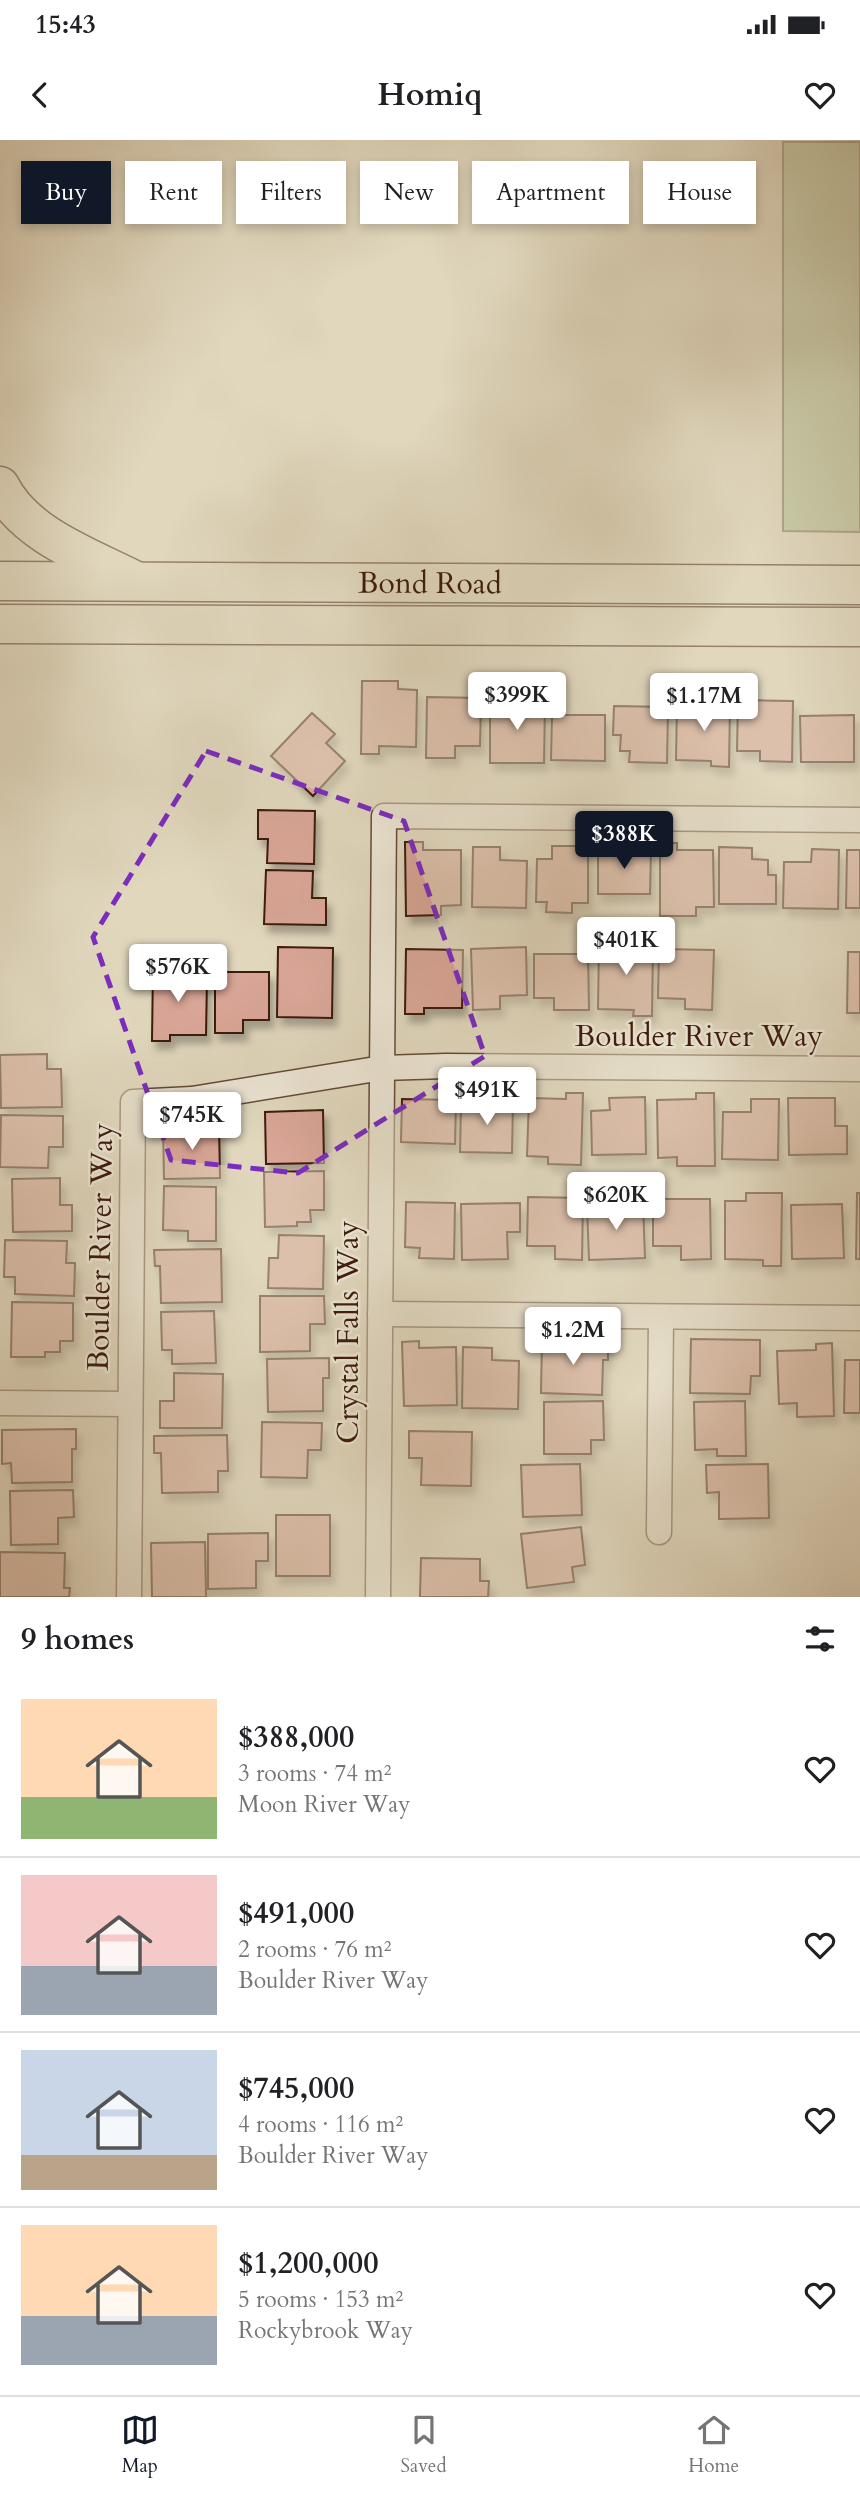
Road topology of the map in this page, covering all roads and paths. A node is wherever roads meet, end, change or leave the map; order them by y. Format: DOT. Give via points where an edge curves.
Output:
graph roads {
  1 [pos="6,502"];
  2 [pos="0,581"];
  3 [pos="140,583"];
  4 [pos="860,585"];
  5 [pos="0,624"];
  6 [pos="860,627"];
  7 [pos="860,820"];
  8 [pos="382,1068"];
  9 [pos="860,1069"];
  10 [pos="380,1314"];
  11 [pos="661,1317"];
  12 [pos="860,1318"];
  13 [pos="0,1403"];
  14 [pos="130,1404"];
  15 [pos="659,1532"];
  16 [pos="129,1597"];
  17 [pos="378,1597"];
  1 -- 3 [label="main road" via="76,551"];
  2 -- 3 [label="main road, Bond Road"];
  3 -- 4 [label="main road, Bond Road"];
  5 -- 6 [label="main road, Bond Road"];
  7 -- 8 [label="street, Crystal Falls Way" via="384,816"];
  8 -- 9 [label="street, Boulder River Way"];
  8 -- 10 [label="street, Crystal Falls Way"];
  8 -- 14 [label="street, Boulder River Way" via="192,1099 133,1102"];
  10 -- 11 [label="street"];
  10 -- 17 [label="street, Crystal Falls Way"];
  11 -- 12 [label="street"];
  11 -- 15 [label="street"];
  13 -- 14 [label="street, Boulder River Way"];
  14 -- 16 [label="street"];
}
